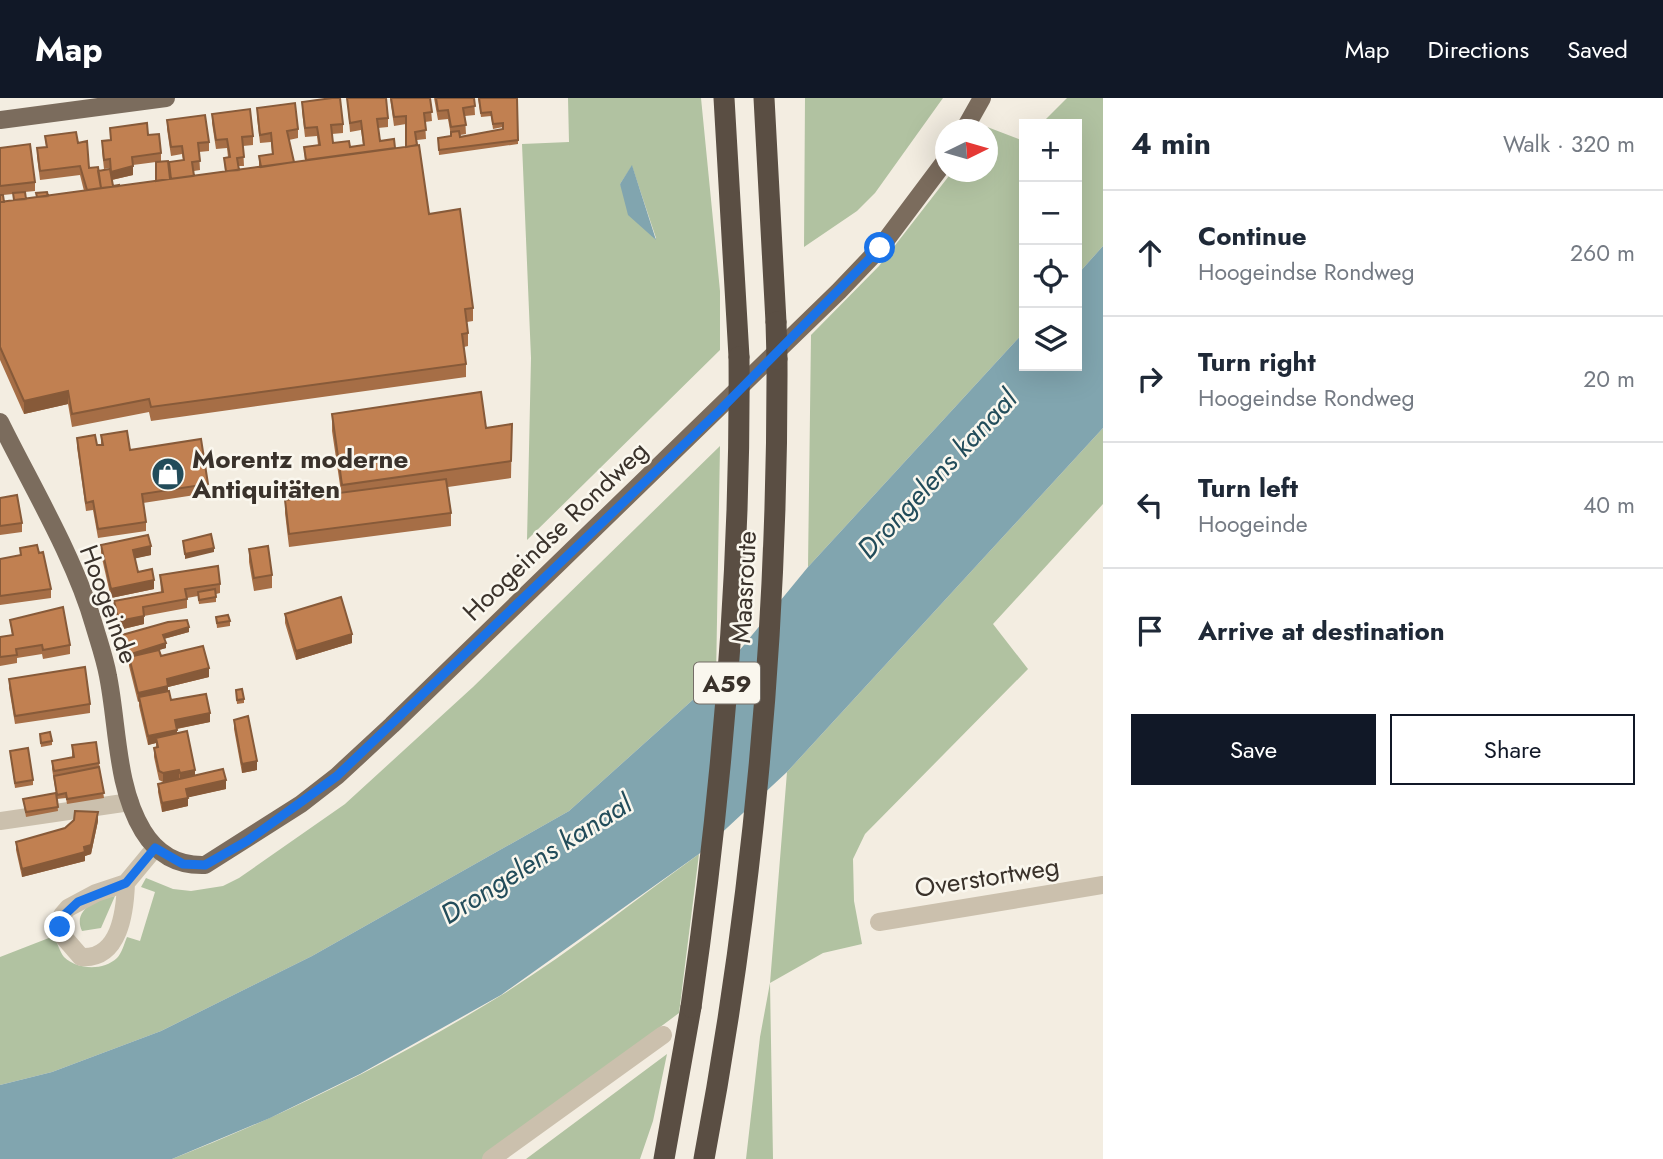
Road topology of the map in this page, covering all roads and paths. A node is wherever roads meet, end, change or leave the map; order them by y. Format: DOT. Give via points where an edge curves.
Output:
graph roads {
  1 [pos="166,98"];
  2 [pos="724,98"];
  3 [pos="764,98"];
  4 [pos="982,98"];
  5 [pos="970,119"];
  6 [pos="0,120"];
  7 [pos="935,175"];
  8 [pos="0,422"];
  9 [pos="131,802"];
  10 [pos="0,821"];
  11 [pos="155,848"];
  12 [pos="126,883"];
  13 [pos="1103,885"];
  14 [pos="879,922"];
  15 [pos="663,1035"];
  16 [pos="491,1159"];
  17 [pos="664,1159"];
  18 [pos="704,1159"];
  1 -- 6 [label="main road"];
  2 -- 17 [label="highway, Maasroute / A59, bridge" via="739,357 733,608 714,825 691,1007"];
  3 -- 18 [label="highway, Maasroute / A59, bridge" via="776,323 776,507 767,680 737,964"];
  4 -- 5 [label="main road"];
  7 -- 11 [label="main road, Hoogeindse Rondweg" via="880,248 839,291 337,776 247,841 205,865 183,864"];
  8 -- 9 [label="main road, Hoogeinde" via="93,620 108,674"];
  9 -- 10 [label="street"];
  9 -- 11 [label="main road, Hoogeinde"];
  11 -- 12 [label="street"];
  12 -- 12 [label="street" via="120,931 100,952 81,957 62,935 62,915 96,893"];
  13 -- 14 [label="street, Overstortweg"];
  15 -- 16 [label="street"];
}
